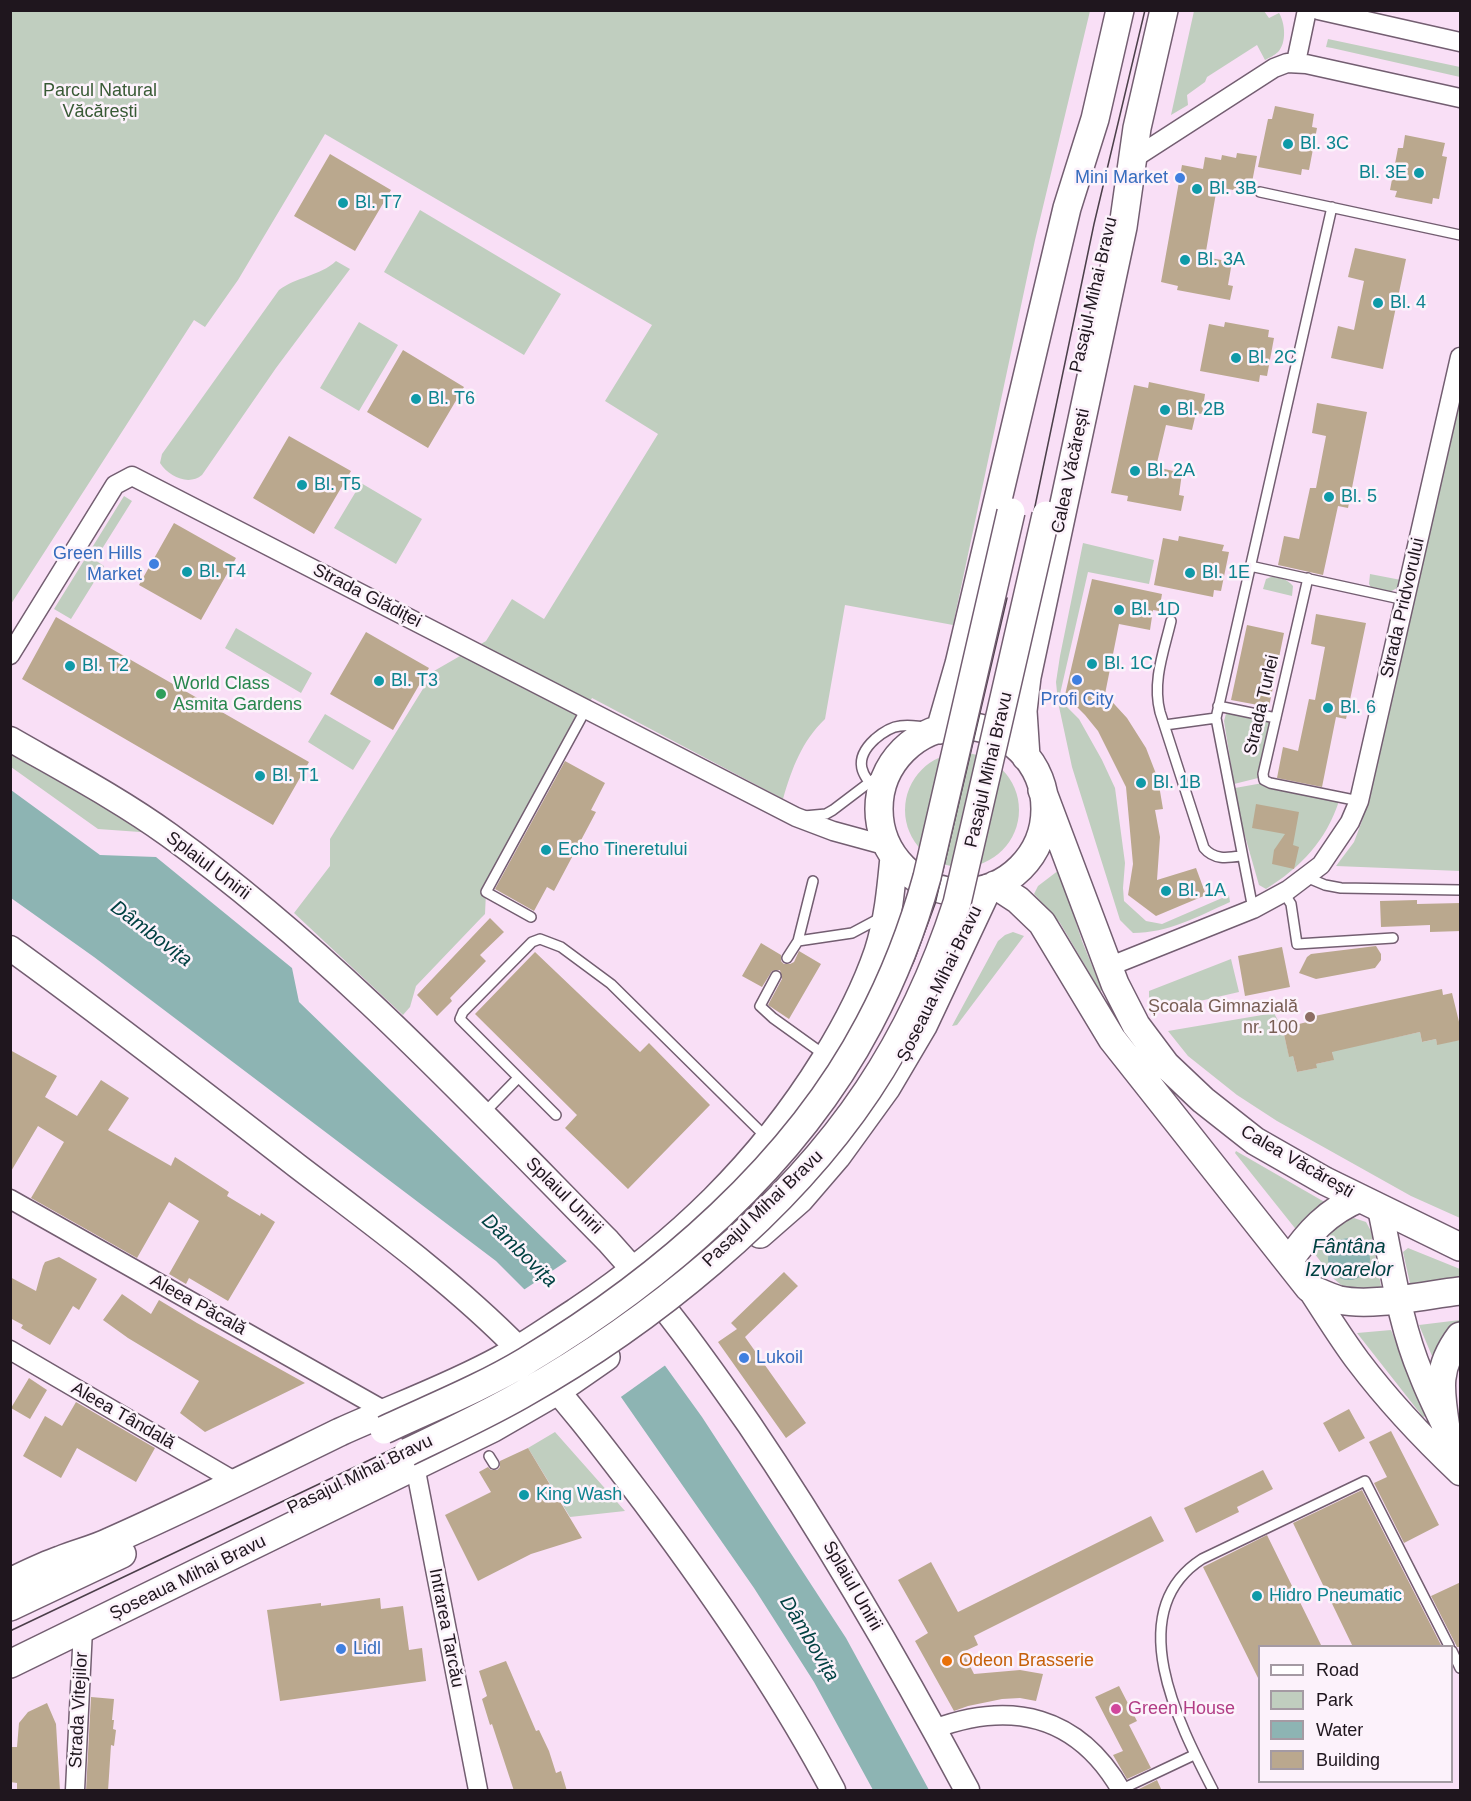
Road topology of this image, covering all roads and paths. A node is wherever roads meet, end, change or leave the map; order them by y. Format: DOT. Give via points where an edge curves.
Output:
graph roads {
  1 [pos="1120,10"];
  2 [pos="1164,10"];
  3 [pos="1307,10"];
  4 [pos="1318,10"];
  5 [pos="1461,42"];
  6 [pos="1296,62"];
  7 [pos="1461,98"];
  8 [pos="1095,119"];
  9 [pos="1137,128"];
  10 [pos="1133,159"];
  11 [pos="1260,192"];
  12 [pos="1332,207"];
  13 [pos="1461,234"];
  14 [pos="1461,357"];
  15 [pos="1251,566"];
  16 [pos="1308,578"];
  17 [pos="1405,600"];
  18 [pos="1171,621"];
  19 [pos="10,655"];
  20 [pos="1218,706"];
  21 [pos="586,709"];
  22 [pos="1216,718"];
  23 [pos="1276,718"];
  24 [pos="1165,725"];
  25 [pos="940,730"];
  26 [pos="10,739"];
  27 [pos="1026,757"];
  28 [pos="874,789"];
  29 [pos="1042,790"];
  30 [pos="1359,801"];
  31 [pos="796,817"];
  32 [pos="891,852"];
  33 [pos="1241,856"];
  34 [pos="1306,877"];
  35 [pos="813,881"];
  36 [pos="992,886"];
  37 [pos="1461,890"];
  38 [pos="1284,892"];
  39 [pos="1253,909"];
  40 [pos="887,914"];
  41 [pos="531,917"];
  42 [pos="1393,938"];
  43 [pos="798,941"];
  44 [pos="10,948"];
  45 [pos="787,958"];
  46 [pos="1108,967"];
  47 [pos="776,976"];
  48 [pos="827,1057"];
  49 [pos="518,1078"];
  50 [pos="483,1115"];
  51 [pos="556,1115"];
  52 [pos="768,1140"];
  53 [pos="10,1199"];
  54 [pos="1370,1204"];
  55 [pos="1461,1247"];
  56 [pos="1289,1261"];
  57 [pos="635,1271"];
  58 [pos="1309,1288"];
  59 [pos="1461,1291"];
  60 [pos="1399,1298"];
  61 [pos="668,1312"];
  62 [pos="1461,1336"];
  63 [pos="519,1349"];
  64 [pos="10,1350"];
  65 [pos="568,1384"];
  66 [pos="385,1411"];
  67 [pos="1446,1428"];
  68 [pos="1461,1458"];
  69 [pos="415,1466"];
  70 [pos="1461,1473"];
  71 [pos="236,1482"];
  72 [pos="13,1597"];
  73 [pos="83,1629"];
  74 [pos="22,1640"];
  75 [pos="1448,1645"];
  76 [pos="1453,1653"];
  77 [pos="10,1664"];
  78 [pos="1461,1668"];
  79 [pos="934,1729"];
  80 [pos="1194,1755"];
  81 [pos="1121,1790"];
  82 [pos="75,1791"];
  83 [pos="478,1791"];
  84 [pos="833,1791"];
  85 [pos="967,1791"];
  86 [pos="1213,1791"];
  1 -- 8 [label="main road"];
  2 -- 9 [label="main road, Calea Văcărești"];
  3 -- 6 [label="street"];
  4 -- 5 [label="street"];
  6 -- 7 [label="street"];
  6 -- 10 [label="street" via="1274,68"];
  8 -- 25 [label="main road" via="1067,208 962,654"];
  8 -- 72 [label="main road, Pasajul Mihai Bravu, bridge" via="1080,211 917,909 868,1026 794,1136 741,1193 667,1261 627,1294 525,1361 491,1380"];
  9 -- 10 [label="main road, Calea Văcărești"];
  9 -- 74 [label="main road, Pasajul Mihai Bravu, bridge" via="1110,222 957,903 931,971 898,1040 836,1135 796,1180 711,1261 644,1315 567,1368 480,1416"];
  10 -- 27 [label="main road, Calea Văcărești" via="1123,227 1027,677 1023,711"];
  11 -- 12 [label="lane"];
  12 -- 13 [label="lane"];
  12 -- 15 [label="lane"];
  14 -- 17 [label="street, Strada Pridvorului"];
  15 -- 16 [label="lane"];
  15 -- 20 [label="lane"];
  16 -- 17 [label="lane"];
  16 -- 23 [label="lane, Strada Turlei"];
  17 -- 30 [label="street, Strada Pridvorului"];
  18 -- 24 [label="lane" via="1156,696"];
  19 -- 21 [label="street, Strada Glădiței" via="115,485 132,476"];
  20 -- 22 [label="lane"];
  20 -- 23 [label="lane"];
  21 -- 31 [label="street, Strada Glădiței"];
  21 -- 41 [label="lane" via="486,892"];
  22 -- 24 [label="lane"];
  22 -- 33 [label="lane"];
  23 -- 30 [label="lane, Strada Turlei" via="1264,780"];
  24 -- 33 [label="lane" via="1204,848 1217,857"];
  25 -- 27 [label="main road" via="966,727 988,731"];
  25 -- 28 [label="main road" via="908,747"];
  25 -- 28 [label="lane" via="907,725 892,728 867,747 861,767"];
  26 -- 50 [label="main road, Splaiul Unirii" via="123,805 218,872 348,984"];
  27 -- 29 [label="main road"];
  28 -- 31 [label="lane" via="826,814"];
  28 -- 32 [label="main road"];
  29 -- 36 [label="main road" via="1045,817 1036,846 1018,870"];
  29 -- 46 [label="main road, Calea Văcărești"];
  30 -- 34 [label="street, Strada Pridvorului" via="1330,853"];
  31 -- 32 [label="street, Strada Glădiței"];
  32 -- 36 [label="main road" via="915,877 939,889 966,892"];
  32 -- 40 [label="main road"];
  33 -- 39 [label="lane"];
  34 -- 37 [label="lane" via="1341,888"];
  34 -- 38 [label="street, Strada Pridvorului"];
  35 -- 43 [label="lane"];
  36 -- 56 [label="main road" via="1018,900 1042,922 1112,1039"];
  36 -- 61 [label="main road, Șoseaua Mihai Bravu" via="923,1026 888,1087 852,1138 800,1199"];
  38 -- 39 [label="street, Strada Pridvorului"];
  38 -- 42 [label="lane" via="1291,904 1298,944"];
  39 -- 46 [label="street, Strada Pridvorului"];
  40 -- 43 [label="lane" via="852,933"];
  40 -- 48 [label="main road" via="867,981"];
  43 -- 45 [label="lane"];
  44 -- 63 [label="main road" via="370,1222 464,1298"];
  46 -- 54 [label="main road, Calea Văcărești" via="1136,1025 1177,1076 1255,1141"];
  47 -- 48 [label="lane" via="760,1006"];
  48 -- 52 [label="main road"];
  49 -- 50 [label="lane"];
  49 -- 51 [label="lane"];
  49 -- 52 [label="lane" via="460,1016 532,942 546,940 580,959 611,984"];
  50 -- 57 [label="main road, Splaiul Unirii"];
  52 -- 57 [label="main road" via="727,1188"];
  53 -- 66 [label="street, Aleea Păcală"];
  54 -- 55 [label="main road, Calea Văcărești"];
  54 -- 56 [label="main road" via="1343,1206 1318,1224"];
  54 -- 60 [label="main road"];
  56 -- 58 [label="main road"];
  57 -- 61 [label="main road, Splaiul Unirii"];
  57 -- 63 [label="main road"];
  58 -- 60 [label="main road" via="1353,1302"];
  58 -- 70 [label="main road" via="1380,1389 1423,1438"];
  59 -- 60 [label="main road"];
  60 -- 67 [label="main road" via="1420,1374"];
  61 -- 65 [label="main road, Șoseaua Mihai Bravu"];
  61 -- 79 [label="main road, Splaiul Unirii" via="813,1520"];
  62 -- 67 [label="main road" via="1442,1372"];
  63 -- 65 [label="main road"];
  63 -- 66 [label="main road" via="463,1379"];
  64 -- 71 [label="street, Aleea Tândală"];
  65 -- 69 [label="main road, Șoseaua Mihai Bravu" via="493,1428"];
  65 -- 84 [label="main road" via="624,1474 714,1597"];
  66 -- 71 [label="main road"];
  67 -- 68 [label="main road"];
  69 -- 73 [label="main road, Șoseaua Mihai Bravu"];
  69 -- 83 [label="street, Intrarea Tarcău"];
  71 -- 72 [label="main road" via="110,1542 60,1560"];
  73 -- 77 [label="main road, Șoseaua Mihai Bravu"];
  73 -- 82 [label="street, Strada Vitejilor"];
  75 -- 80 [label="lane" via="1365,1481 1202,1559 1174,1587 1163,1617 1162,1660 1170,1694"];
  76 -- 78 [label="lane"];
  79 -- 81 [label="street" via="989,1715 1038,1720 1066,1731 1088,1746"];
  79 -- 85 [label="main road, Splaiul Unirii"];
  80 -- 81 [label="lane"];
  80 -- 86 [label="lane"];
}
